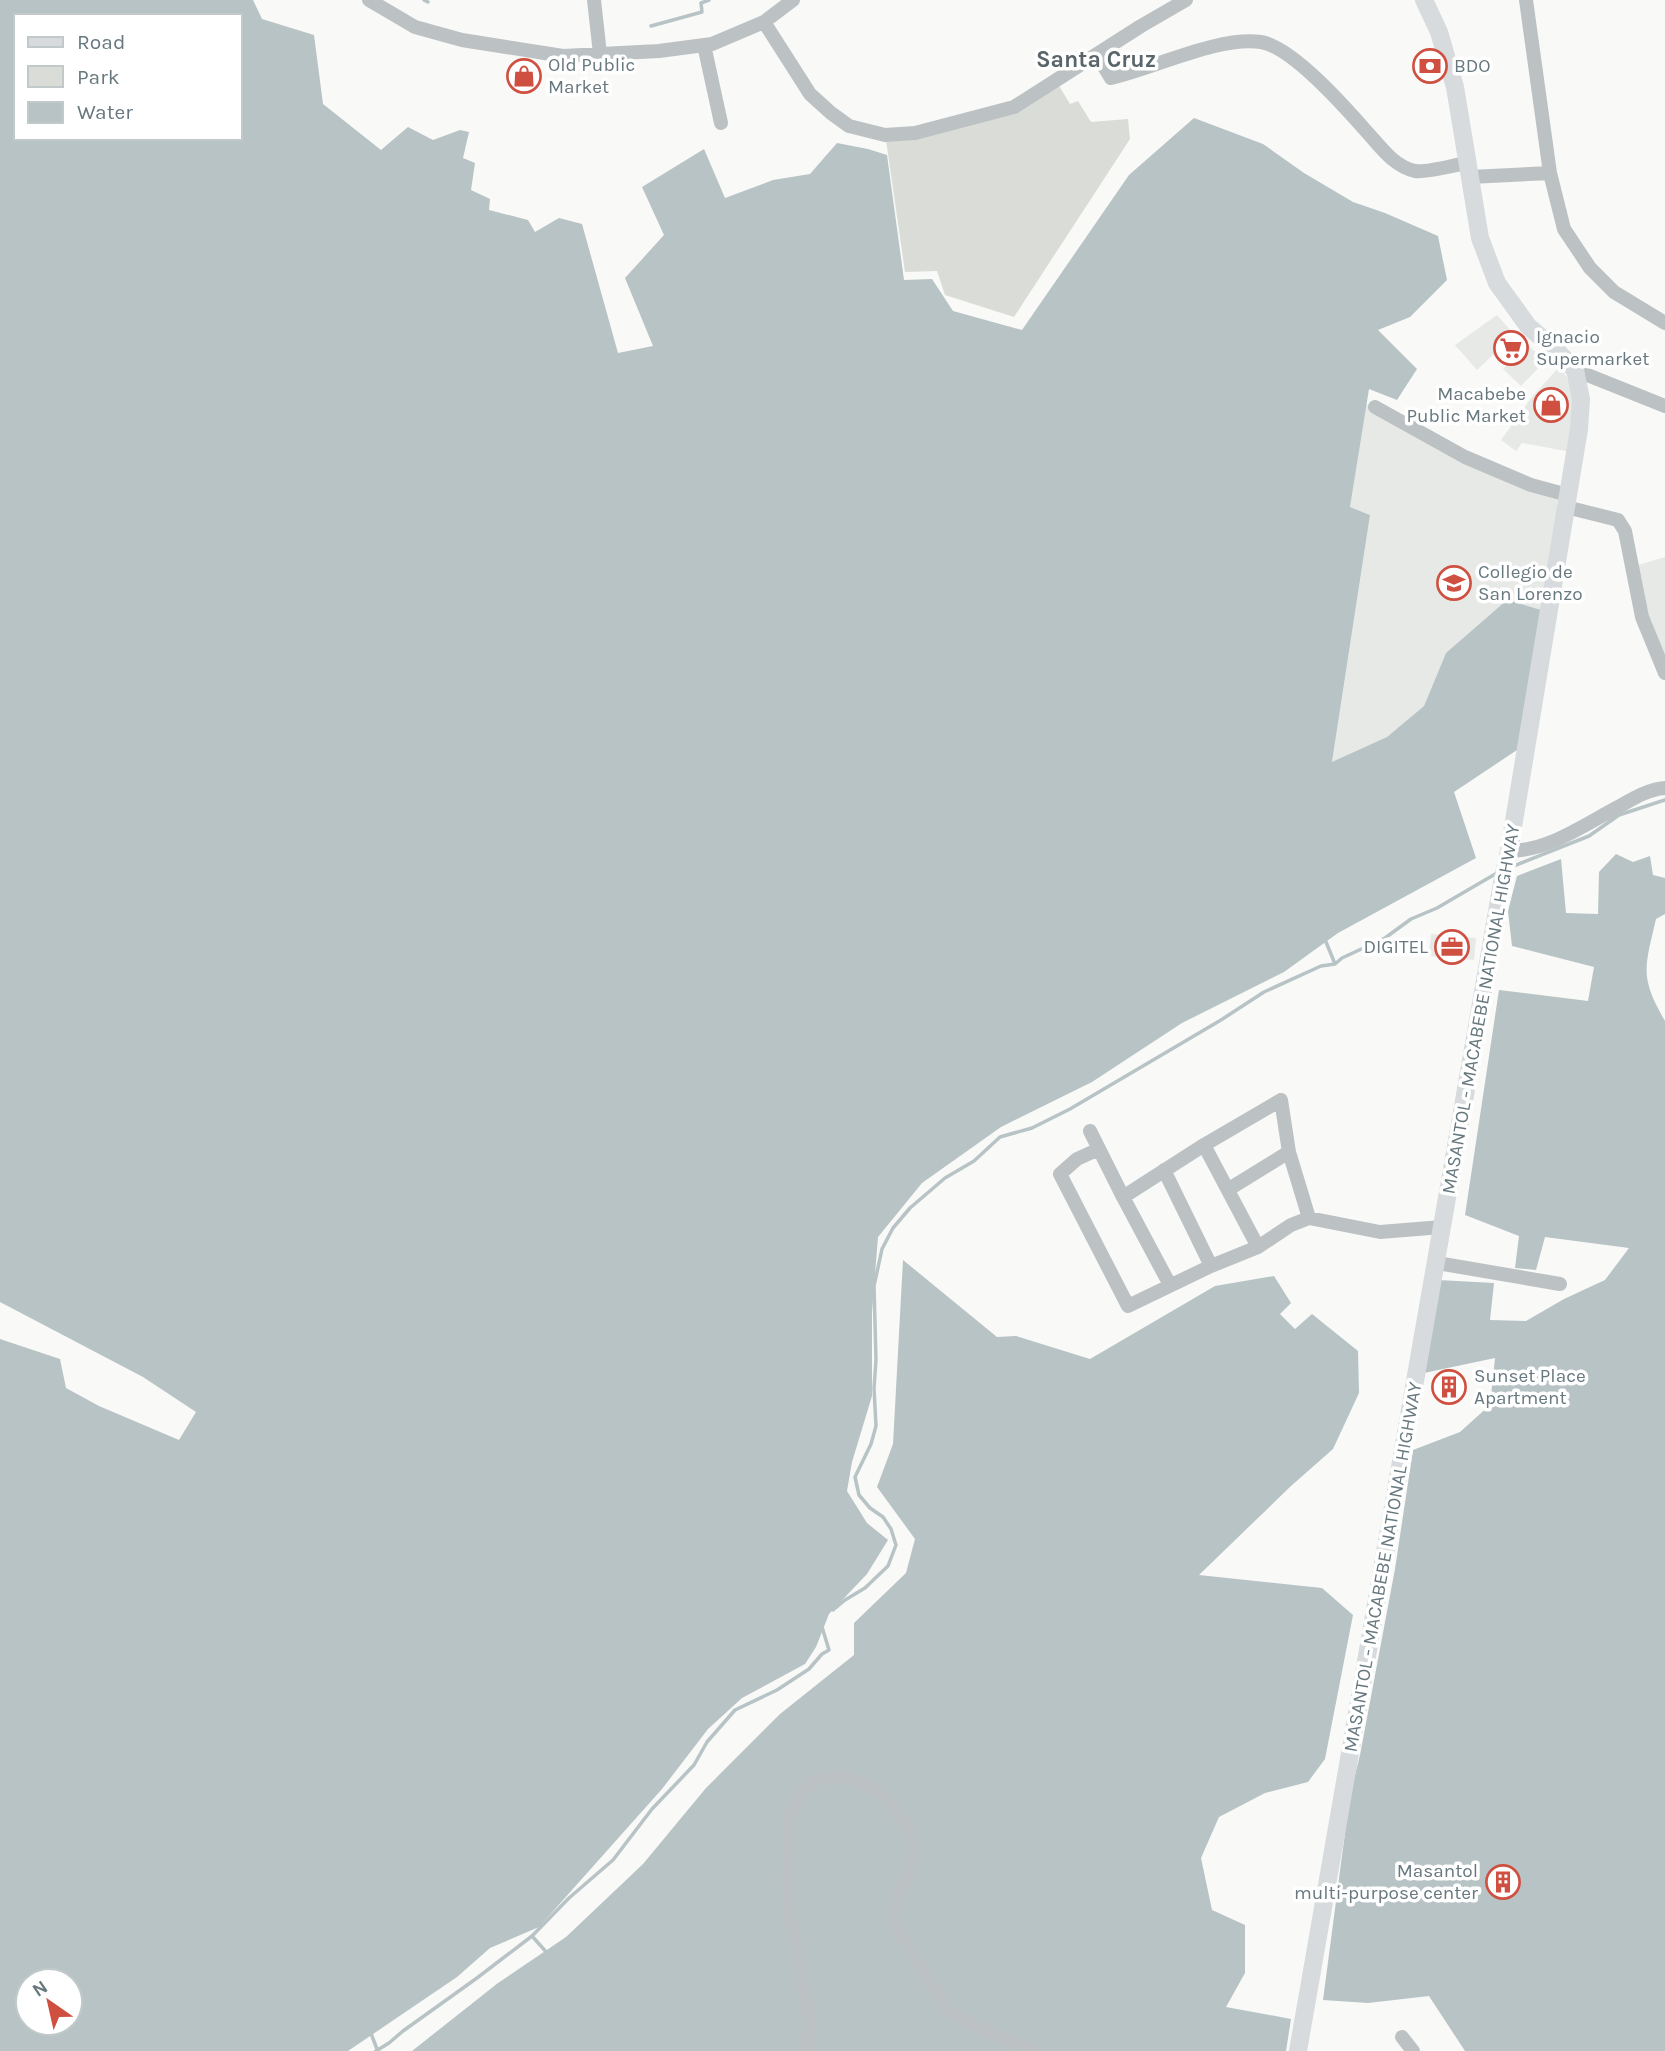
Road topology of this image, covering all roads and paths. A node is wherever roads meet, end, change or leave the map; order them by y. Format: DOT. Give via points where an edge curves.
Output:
graph roads {
  1 [pos="369,0"];
  2 [pos="594,0"];
  3 [pos="793,0"];
  4 [pos="1186,0"];
  5 [pos="1424,0"];
  6 [pos="1526,0"];
  7 [pos="764,22"];
  8 [pos="704,45"];
  9 [pos="600,54"];
  10 [pos="1097,55"];
  11 [pos="721,123"];
  12 [pos="1469,170"];
  13 [pos="1550,173"];
  14 [pos="1665,323"];
  15 [pos="1575,370"];
  16 [pos="1665,406"];
  17 [pos="1375,407"];
  18 [pos="1567,501"];
  19 [pos="1665,673"];
  20 [pos="1665,788"];
  21 [pos="1509,853"];
  22 [pos="1090,1131"];
  23 [pos="1205,1145"];
  24 [pos="1099,1149"];
  25 [pos="1289,1152"];
  26 [pos="1164,1170"];
  27 [pos="1229,1189"];
  28 [pos="1124,1197"];
  29 [pos="1309,1218"];
  30 [pos="1442,1227"];
  31 [pos="1258,1247"];
  32 [pos="1437,1263"];
  33 [pos="1211,1266"];
  34 [pos="1560,1284"];
  35 [pos="1170,1285"];
  36 [pos="1402,2037"];
  37 [pos="806,2051"];
  38 [pos="1037,2051"];
  39 [pos="1298,2051"];
  40 [pos="1413,2051"];
  1 -- 9 [label="street" via="415,27 461,40 563,56"];
  2 -- 9 [label="street"];
  3 -- 7 [label="street"];
  4 -- 10 [label="street"];
  5 -- 12 [label="main road" via="1455,87"];
  6 -- 13 [label="street"];
  7 -- 8 [label="street"];
  7 -- 10 [label="street" via="810,94 849,126 885,135 915,133 1014,107"];
  8 -- 9 [label="street"];
  8 -- 11 [label="street"];
  10 -- 12 [label="street" via="1111,78 1238,41 1263,43 1293,59 1399,165 1416,172"];
  12 -- 13 [label="street"];
  12 -- 15 [label="main road" via="1480,238 1497,282 1528,326"];
  13 -- 14 [label="street" via="1564,229 1590,268 1614,292"];
  15 -- 16 [label="street"];
  15 -- 18 [label="main road, MASANTOL - MACABEBE NATIONAL HIGHWAY" via="1581,399"];
  17 -- 18 [label="street" via="1465,457"];
  18 -- 19 [label="street" via="1618,520 1625,531 1642,617"];
  18 -- 21 [label="main road, MASANTOL - MACABEBE NATIONAL HIGHWAY"];
  20 -- 21 [label="street" via="1627,802 1550,843"];
  21 -- 30 [label="main road, MASANTOL - MACABEBE NATIONAL HIGHWAY"];
  22 -- 24 [label="street"];
  23 -- 25 [label="street" via="1281,1100"];
  23 -- 26 [label="street"];
  23 -- 27 [label="street"];
  24 -- 28 [label="street"];
  24 -- 35 [label="street" via="1060,1174 1121,1294 1128,1306"];
  25 -- 27 [label="street"];
  25 -- 29 [label="street"];
  26 -- 28 [label="street"];
  26 -- 33 [label="street"];
  27 -- 31 [label="street"];
  28 -- 35 [label="street"];
  29 -- 30 [label="street" via="1380,1232"];
  29 -- 31 [label="street"];
  30 -- 32 [label="main road, MASANTOL - MACABEBE NATIONAL HIGHWAY"];
  31 -- 33 [label="street"];
  32 -- 34 [label="street"];
  32 -- 39 [label="main road, MASANTOL - MACABEBE NATIONAL HIGHWAY"];
  33 -- 35 [label="street"];
  36 -- 40 [label="street"];
  37 -- 38 [label="street" via="808,2008 791,1918 791,1816 807,1784 831,1776 866,1784 880,1793 906,1826 912,1856 892,1919 939,1997 972,2026"];
}
